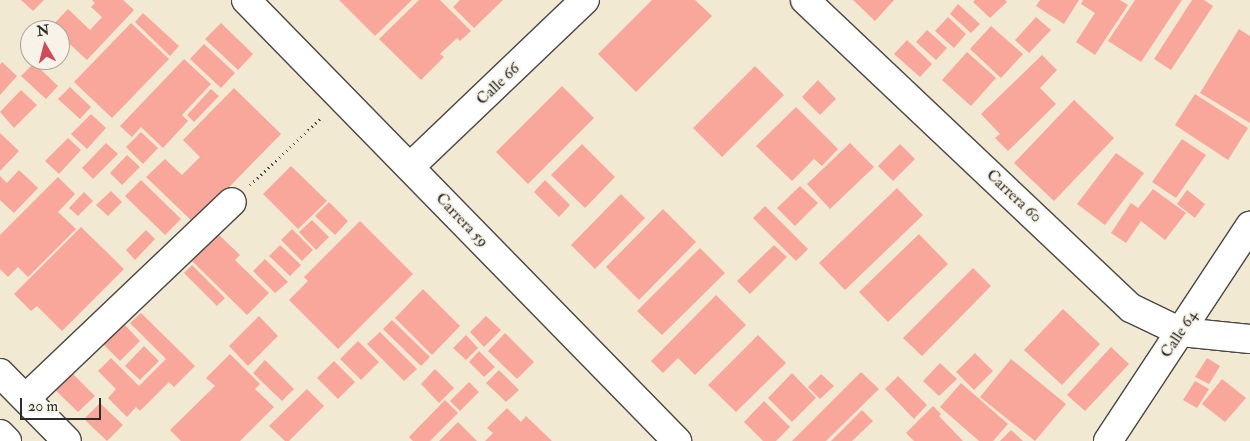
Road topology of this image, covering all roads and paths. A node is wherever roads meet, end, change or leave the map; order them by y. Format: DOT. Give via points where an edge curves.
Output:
graph roads {
  1 [pos="246,0"];
  2 [pos="585,0"];
  3 [pos="805,0"];
  4 [pos="341,98"];
  5 [pos="410,167"];
  6 [pos="232,202"];
  7 [pos="1250,226"];
  8 [pos="1181,332"];
  9 [pos="1250,340"];
  10 [pos="0,373"];
  11 [pos="26,398"];
  12 [pos="0,434"];
  13 [pos="7,441"];
  14 [pos="67,441"];
  15 [pos="677,441"];
  16 [pos="1108,441"];
  1 -- 4 [label="street, Carrera 59"];
  2 -- 5 [label="street, Calle 66"];
  3 -- 8 [label="street, Carrera 60" via="1132,308"];
  4 -- 5 [label="street, Carrera 59"];
  4 -- 6 [label="path"];
  5 -- 15 [label="street, Carrera 59"];
  6 -- 11 [label="street"];
  7 -- 8 [label="street, Calle 64"];
  8 -- 9 [label="street, Carrera 60"];
  8 -- 16 [label="street, Calle 64"];
  10 -- 11 [label="street"];
  11 -- 14 [label="street"];
  12 -- 13 [label="street"];
}
